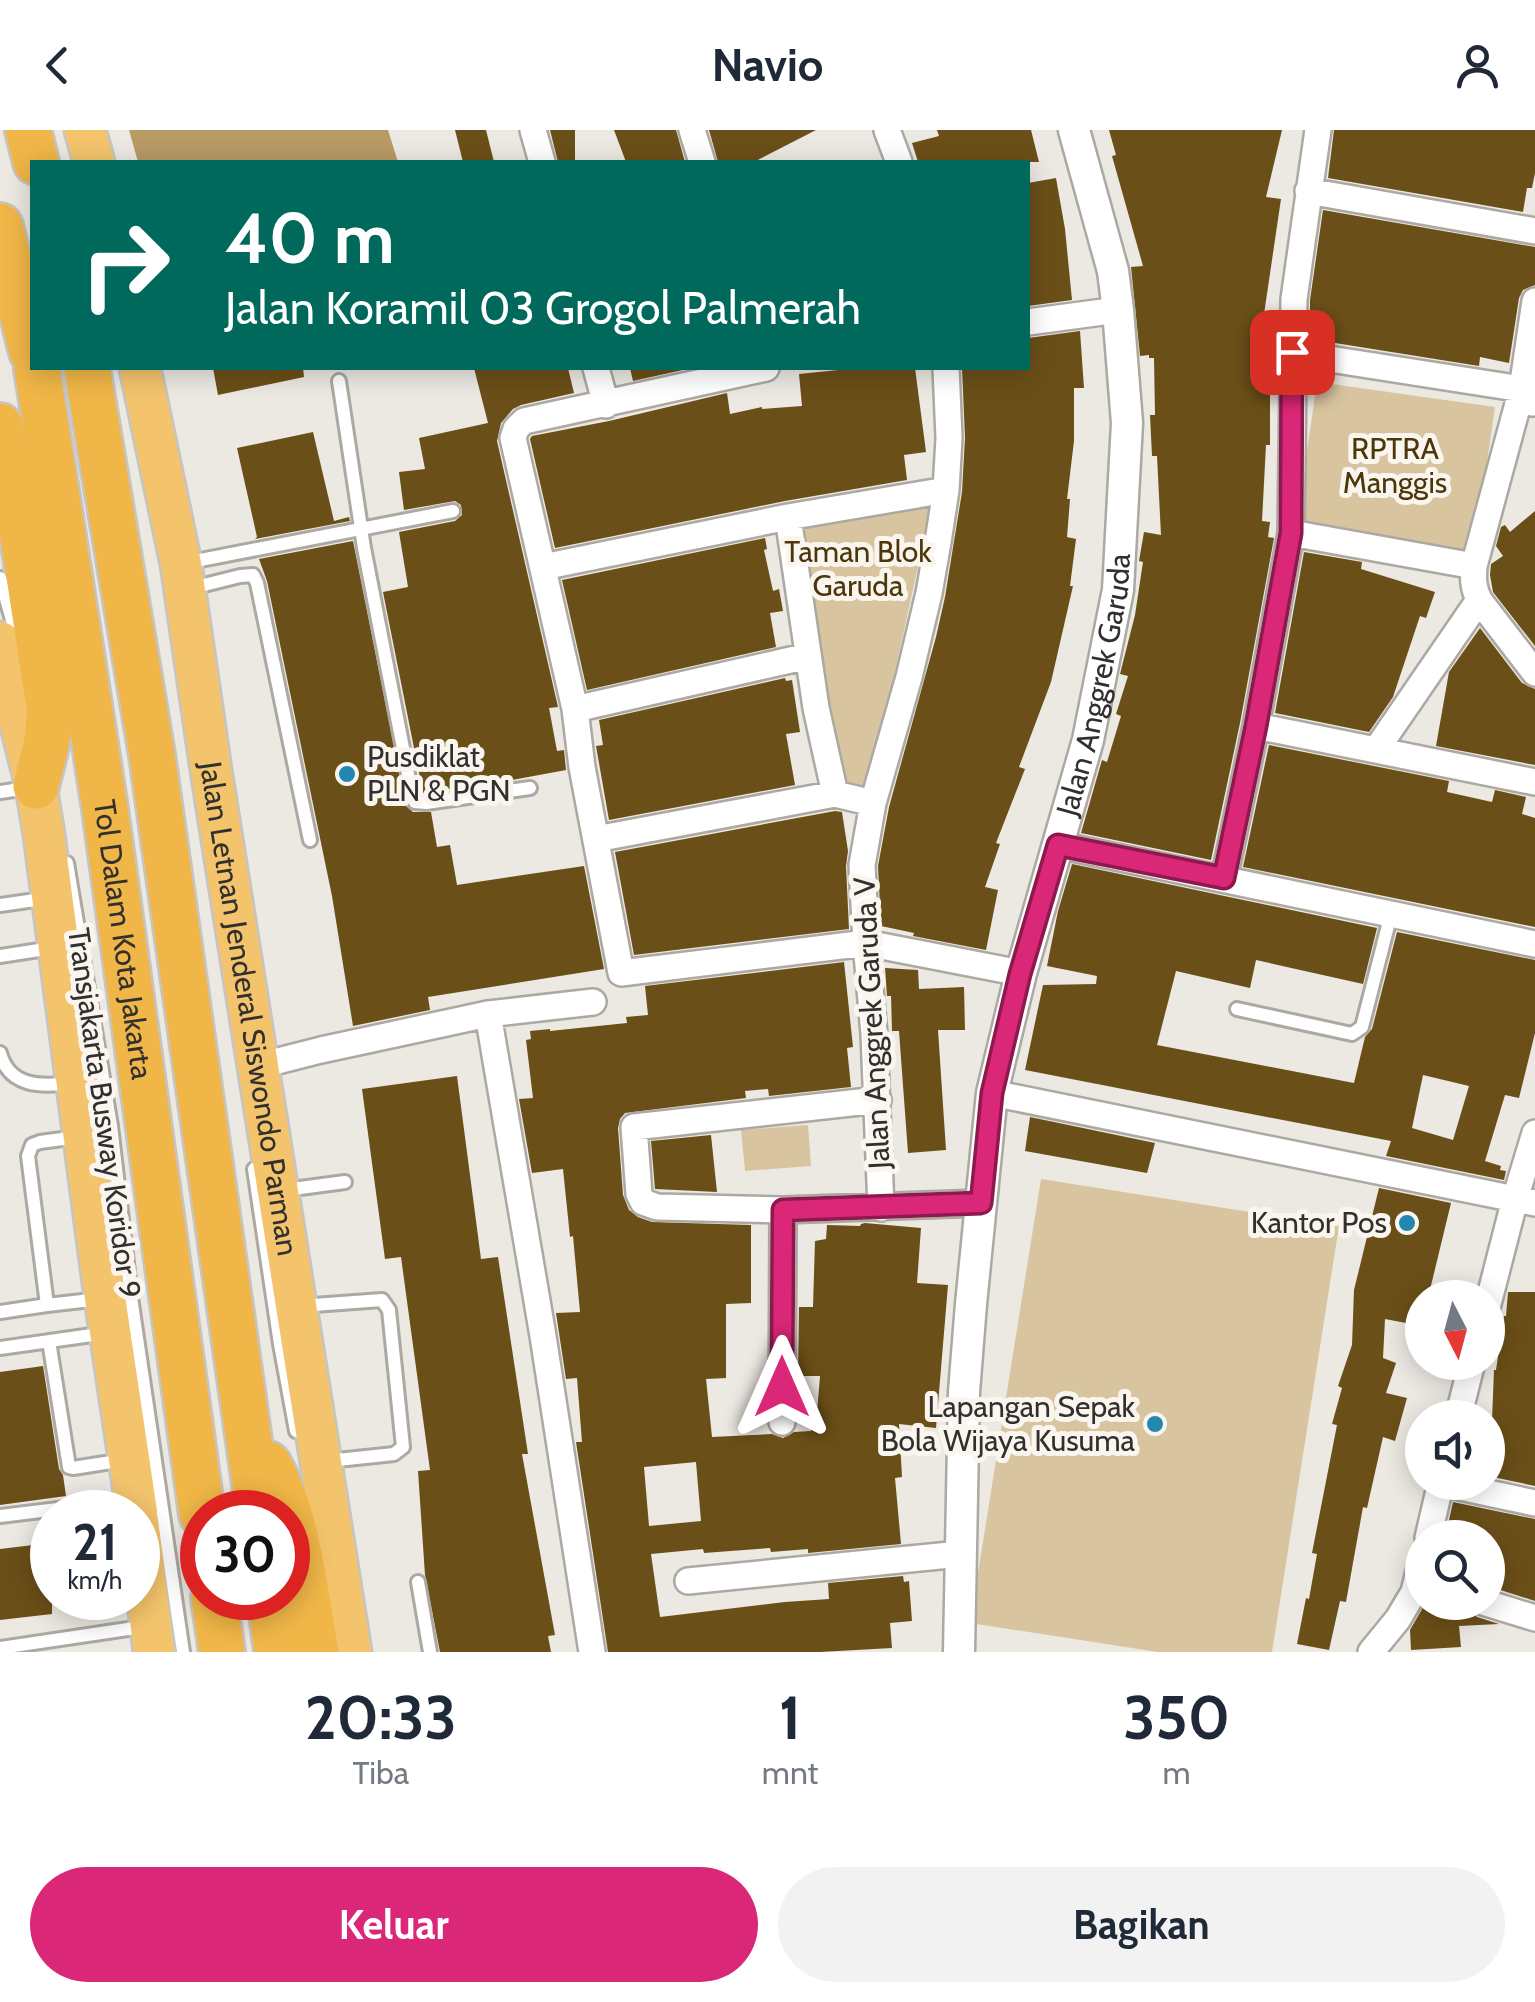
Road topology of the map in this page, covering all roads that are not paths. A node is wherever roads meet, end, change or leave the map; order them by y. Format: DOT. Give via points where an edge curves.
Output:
graph roads {
  1 [pos="28,130"];
  2 [pos="85,130"];
  3 [pos="533,130"];
  4 [pos="692,130"];
  5 [pos="887,130"];
  6 [pos="1074,130"];
  7 [pos="1318,130"];
  8 [pos="36,160"];
  9 [pos="93,160"];
  10 [pos="541,160"];
  11 [pos="701,160"];
  12 [pos="898,160"];
  13 [pos="1308,191"];
  14 [pos="0,226"];
  15 [pos="1535,231"];
  16 [pos="1535,301"];
  17 [pos="1118,310"];
  18 [pos="1030,322"];
  19 [pos="30,343"];
  20 [pos="1292,352"];
  21 [pos="37,370"];
  22 [pos="86,370"];
  23 [pos="140,370"];
  24 [pos="597,370"];
  25 [pos="749,370"];
  26 [pos="946,370"];
  27 [pos="339,381"];
  28 [pos="1529,398"];
  29 [pos="606,405"];
  30 [pos="0,426"];
  31 [pos="946,490"];
  32 [pos="453,511"];
  33 [pos="788,518"];
  34 [pos="362,529"];
  35 [pos="1291,533"];
  36 [pos="543,566"];
  37 [pos="1474,566"];
  38 [pos="183,577"];
  39 [pos="0,578"];
  40 [pos="1479,600"];
  41 [pos="10,647"];
  42 [pos="808,656"];
  43 [pos="1535,673"];
  44 [pos="31,687"];
  45 [pos="576,710"];
  46 [pos="1256,726"];
  47 [pos="1376,750"];
  48 [pos="34,773"];
  49 [pos="1535,782"];
  50 [pos="530,788"];
  51 [pos="835,794"];
  52 [pos="872,804"];
  53 [pos="596,839"];
  54 [pos="310,840"];
  55 [pos="64,842"];
  56 [pos="1058,845"];
  57 [pos="1224,878"];
  58 [pos="52,898"];
  59 [pos="0,905"];
  60 [pos="1390,914"];
  61 [pos="866,944"];
  62 [pos="1535,944"];
  63 [pos="59,947"];
  64 [pos="0,956"];
  65 [pos="1020,974"];
  66 [pos="594,1002"];
  67 [pos="1237,1009"];
  68 [pos="488,1014"];
  69 [pos="0,1053"];
  70 [pos="258,1066"];
  71 [pos="76,1082"];
  72 [pos="992,1093"];
  73 [pos="878,1100"];
  74 [pos="1535,1133"];
  75 [pos="84,1134"];
  76 [pos="252,1154"];
  77 [pos="345,1182"];
  78 [pos="278,1191"];
  79 [pos="1525,1201"];
  80 [pos="981,1203"];
  81 [pos="881,1208"];
  82 [pos="783,1210"];
  83 [pos="1497,1280"];
  84 [pos="48,1305"];
  85 [pos="296,1306"];
  86 [pos="0,1312"];
  87 [pos="108,1315"];
  88 [pos="48,1342"];
  89 [pos="0,1348"];
  90 [pos="782,1422"];
  91 [pos="249,1432"];
  92 [pos="309,1451"];
  93 [pos="129,1459"];
  94 [pos="133,1490"];
  95 [pos="199,1490"];
  96 [pos="256,1490"];
  97 [pos="1505,1496"];
  98 [pos="1535,1502"];
  99 [pos="30,1515"];
  100 [pos="0,1516"];
  101 [pos="960,1554"];
  102 [pos="688,1581"];
  103 [pos="418,1582"];
  104 [pos="1505,1609"];
  105 [pos="1405,1610"];
  106 [pos="1535,1618"];
  107 [pos="217,1620"];
  108 [pos="273,1620"];
  109 [pos="152,1639"];
  110 [pos="0,1648"];
  111 [pos="183,1652"];
  112 [pos="222,1652"];
  113 [pos="277,1652"];
  114 [pos="316,1652"];
  115 [pos="351,1652"];
  116 [pos="430,1652"];
  117 [pos="592,1652"];
  118 [pos="959,1652"];
  119 [pos="1371,1652"];
  1 -- 8 [label="highway"];
  2 -- 9 [label="highway"];
  3 -- 10 [label="street"];
  4 -- 11 [label="street"];
  5 -- 12 [label="street"];
  6 -- 17 [label="street, Jalan Anggrek Garuda"];
  7 -- 13 [label="street"];
  13 -- 15 [label="street"];
  13 -- 20 [label="street"];
  14 -- 19 [label="highway"];
  16 -- 28 [label="street"];
  17 -- 18 [label="street"];
  17 -- 56 [label="street, Jalan Anggrek Garuda" via="1127,423 1118,590 1088,740"];
  20 -- 28 [label="street" via="1487,382"];
  20 -- 35 [label="street"];
  21 -- 95 [label="highway, Tol Dalam Kota Jakarta"];
  22 -- 91 [label="highway, Tol Dalam Kota Jakarta" via="152,755"];
  23 -- 38 [label="highway, Jalan Letnan Jenderal Siswondo Parman"];
  24 -- 29 [label="street"];
  25 -- 29 [label="street"];
  26 -- 31 [label="street, Jalan Anggrek Garuda V"];
  27 -- 34 [label="lane"];
  28 -- 37 [label="street"];
  29 -- 36 [label="street" via="516,429"];
  30 -- 48 [label="highway" via="50,712"];
  31 -- 33 [label="street"];
  31 -- 52 [label="street, Jalan Anggrek Garuda V" via="926,610"];
  32 -- 34 [label="lane"];
  33 -- 36 [label="street"];
  33 -- 42 [label="street"];
  34 -- 38 [label="lane"];
  34 -- 50 [label="lane" via="415,802"];
  35 -- 37 [label="street"];
  35 -- 46 [label="street"];
  36 -- 45 [label="street"];
  37 -- 40 [label="street"];
  38 -- 54 [label="lane" via="252,575 258,583"];
  38 -- 70 [label="highway, Jalan Letnan Jenderal Siswondo Parman"];
  39 -- 41 [label="lane"];
  40 -- 43 [label="street"];
  40 -- 47 [label="street"];
  41 -- 48 [label="highway"];
  42 -- 45 [label="street"];
  42 -- 51 [label="street"];
  44 -- 48 [label="lane"];
  45 -- 53 [label="street"];
  46 -- 47 [label="street"];
  46 -- 57 [label="street"];
  47 -- 49 [label="street"];
  48 -- 58 [label="highway"];
  51 -- 52 [label="street"];
  51 -- 53 [label="street"];
  52 -- 61 [label="street, Jalan Anggrek Garuda V" via="862,865"];
  53 -- 61 [label="street" via="621,973"];
  55 -- 111 [label="lane, Transjakarta Busway Koridor 9" via="111,1126"];
  56 -- 57 [label="street"];
  56 -- 65 [label="street, Jalan Anggrek Garuda"];
  57 -- 60 [label="street"];
  58 -- 59 [label="lane"];
  58 -- 63 [label="highway"];
  60 -- 62 [label="street"];
  60 -- 67 [label="lane" via="1362,1028 1352,1034"];
  61 -- 65 [label="street"];
  61 -- 73 [label="street, Jalan Anggrek Garuda V"];
  63 -- 64 [label="lane"];
  63 -- 71 [label="highway"];
  65 -- 72 [label="street, Jalan Anggrek Garuda"];
  66 -- 68 [label="street"];
  68 -- 70 [label="street"];
  68 -- 117 [label="street"];
  69 -- 71 [label="lane" via="10,1074 24,1083"];
  70 -- 78 [label="highway, Jalan Letnan Jenderal Siswondo Parman"];
  71 -- 75 [label="highway"];
  72 -- 79 [label="street"];
  72 -- 80 [label="street, Jalan Anggrek Garuda"];
  73 -- 81 [label="street, Jalan Anggrek Garuda V"];
  73 -- 82 [label="street" via="634,1128 643,1202"];
  74 -- 79 [label="street"];
  75 -- 84 [label="lane" via="32,1145 28,1156"];
  75 -- 87 [label="highway"];
  76 -- 92 [label="lane" via="280,1344"];
  77 -- 78 [label="lane"];
  78 -- 85 [label="highway, Jalan Letnan Jenderal Siswondo Parman"];
  79 -- 83 [label="street"];
  80 -- 81 [label="street"];
  80 -- 101 [label="street, Jalan Anggrek Garuda" via="964,1392"];
  81 -- 82 [label="street"];
  82 -- 90 [label="street"];
  84 -- 86 [label="lane"];
  84 -- 87 [label="lane"];
  85 -- 92 [label="highway, Jalan Letnan Jenderal Siswondo Parman"];
  85 -- 92 [label="lane" via="382,1300 390,1310 403,1447 394,1454"];
  87 -- 88 [label="lane"];
  87 -- 93 [label="highway"];
  88 -- 89 [label="lane"];
  88 -- 93 [label="lane" via="69,1467"];
  91 -- 96 [label="highway, Tol Dalam Kota Jakarta"];
  91 -- 114 [label="highway" via="286,1506"];
  92 -- 115 [label="highway, Jalan Letnan Jenderal Siswondo Parman"];
  93 -- 94 [label="highway"];
  97 -- 98 [label="street"];
  99 -- 100 [label="lane"];
  101 -- 102 [label="street"];
  101 -- 118 [label="street, Jalan Anggrek Garuda"];
  103 -- 116 [label="lane"];
  104 -- 106 [label="street"];
  105 -- 119 [label="street"];
  107 -- 112 [label="highway"];
  108 -- 113 [label="highway"];
  109 -- 110 [label="lane"];
}
